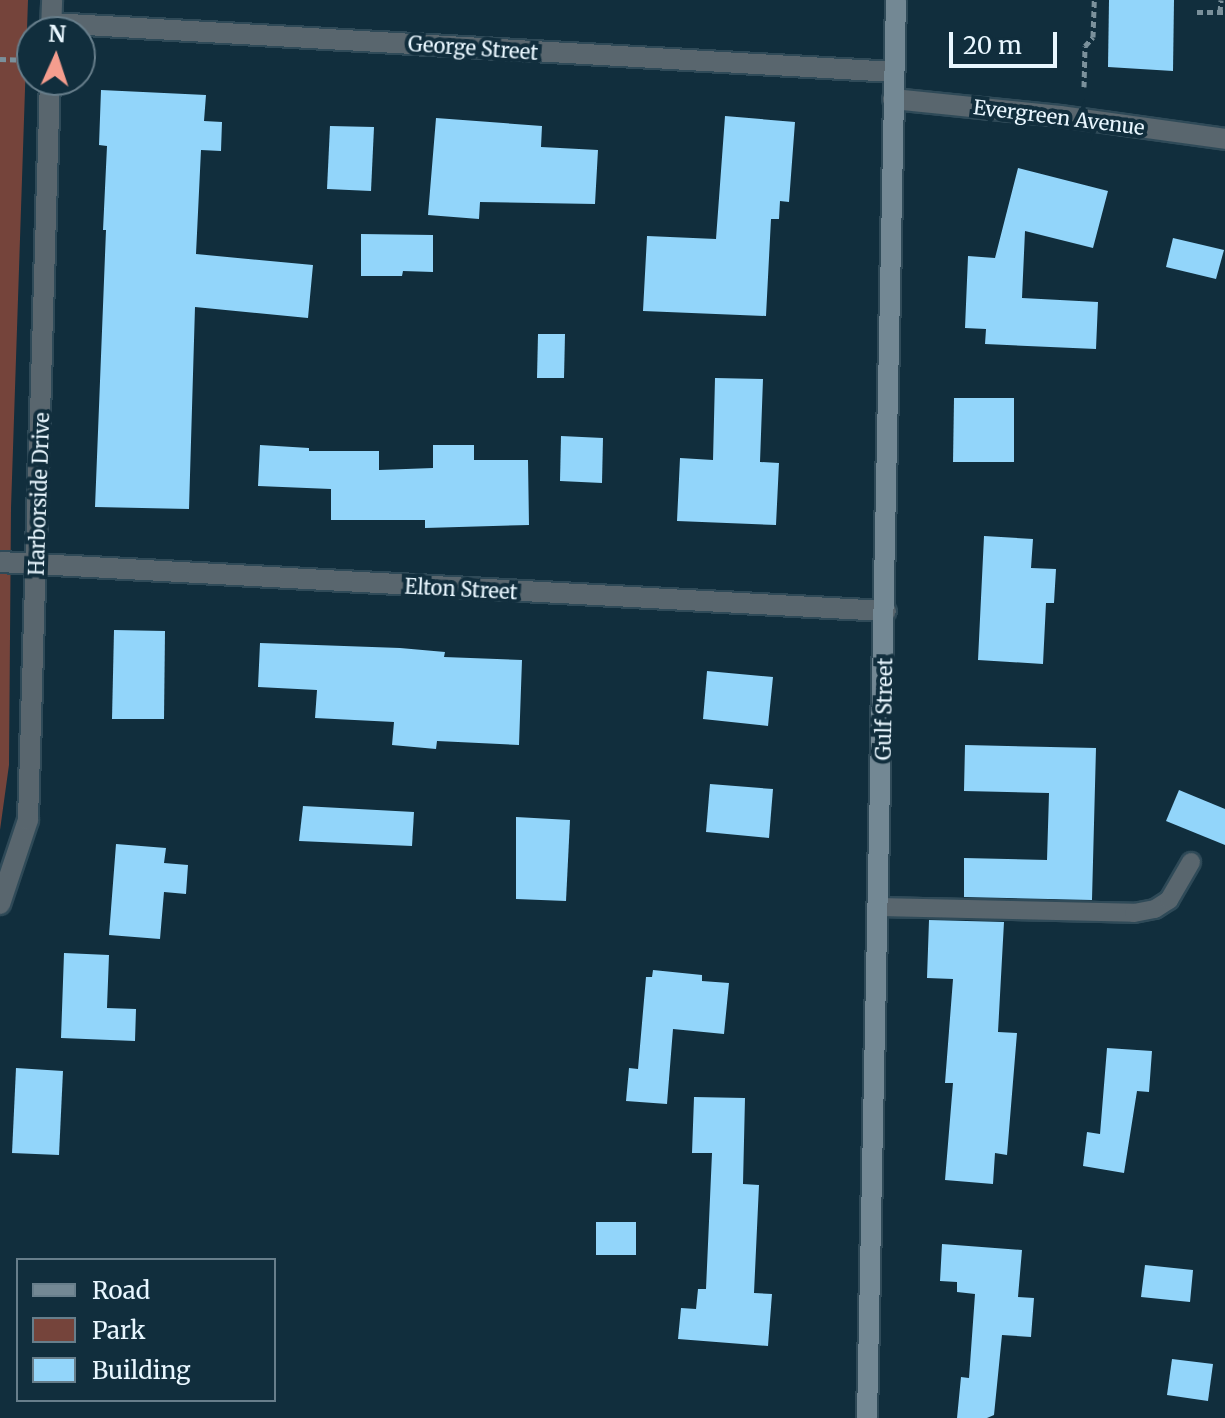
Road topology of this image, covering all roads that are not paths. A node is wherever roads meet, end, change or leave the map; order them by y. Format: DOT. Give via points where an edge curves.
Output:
graph roads {
  1 [pos="896,0"];
  2 [pos="96,30"];
  3 [pos="894,72"];
  4 [pos="50,96"];
  5 [pos="893,99"];
  6 [pos="1225,139"];
  7 [pos="0,562"];
  8 [pos="36,565"];
  9 [pos="886,611"];
  10 [pos="1191,862"];
  11 [pos="0,904"];
  12 [pos="879,907"];
  13 [pos="867,1418"];
  1 -- 3 [label="main road, Gulf Street"];
  2 -- 3 [label="street, George Street"];
  3 -- 5 [label="main road, Gulf Street"];
  4 -- 8 [label="street, Harborside Drive"];
  5 -- 6 [label="street, Evergreen Avenue"];
  5 -- 9 [label="main road, Gulf Street"];
  7 -- 8 [label="street, Elton Street"];
  8 -- 9 [label="street, Elton Street"];
  8 -- 11 [label="street, Harborside Drive" via="28,820"];
  9 -- 12 [label="main road, Gulf Street"];
  10 -- 12 [label="lane" via="1169,900 1134,913"];
  12 -- 13 [label="main road, Gulf Street"];
}
